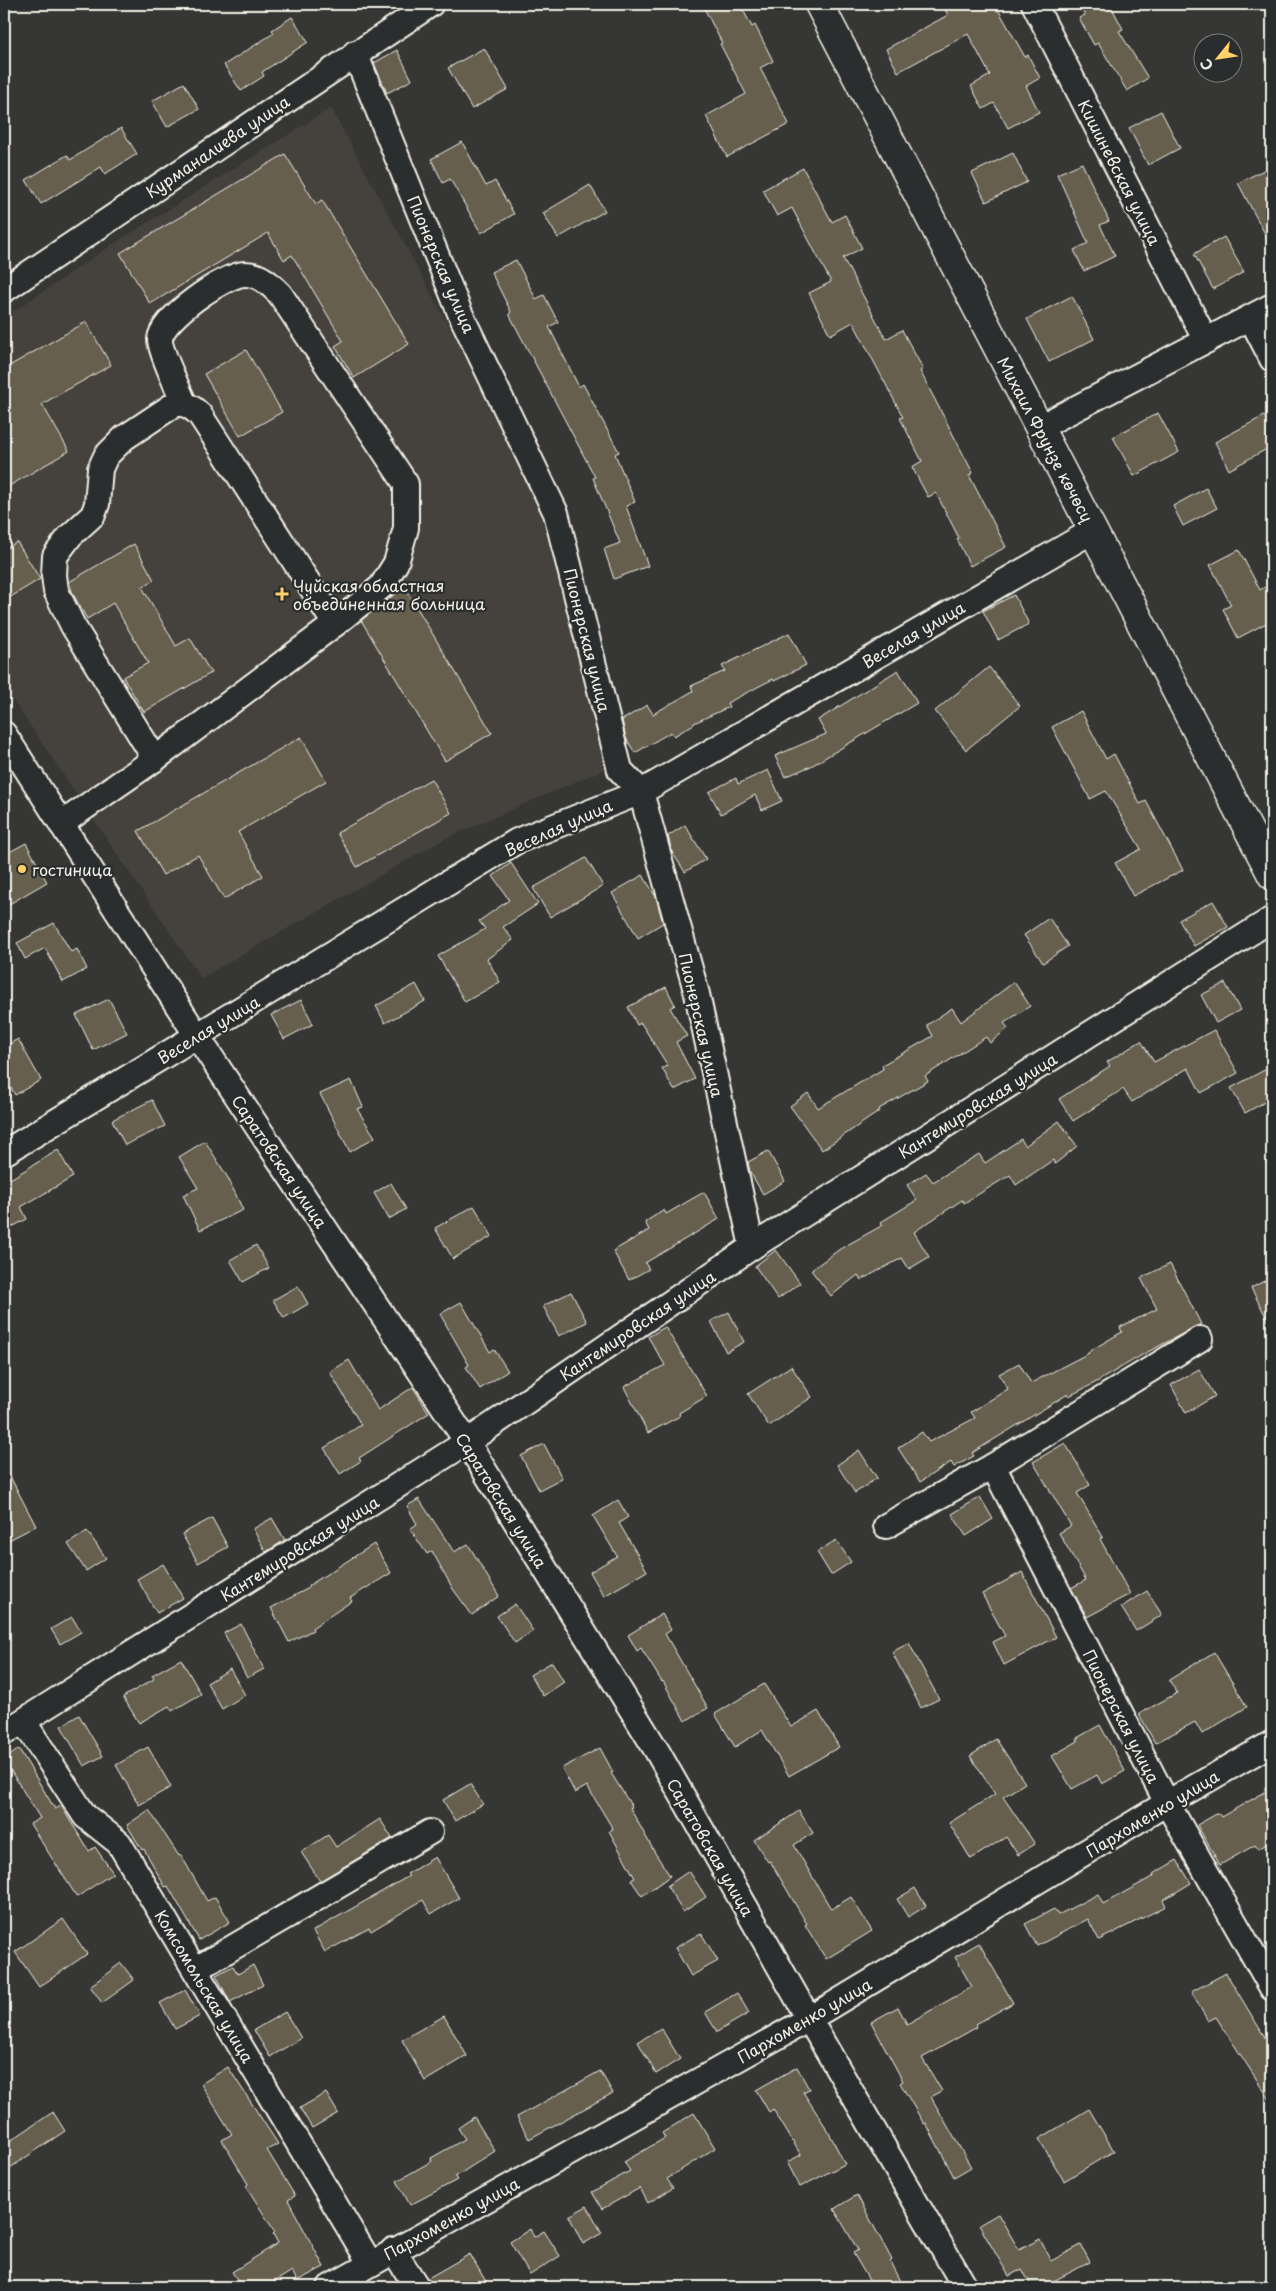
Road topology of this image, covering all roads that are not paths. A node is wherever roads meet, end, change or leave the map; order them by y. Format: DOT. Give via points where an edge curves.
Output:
graph roads {
  1 [pos="431,4"];
  2 [pos="819,4"];
  3 [pos="1034,4"];
  4 [pos="355,53"];
  5 [pos="4,290"];
  6 [pos="1272,306"];
  7 [pos="1251,318"];
  8 [pos="1206,341"];
  9 [pos="1272,359"];
  10 [pos="184,403"];
  11 [pos="1040,427"];
  12 [pos="1094,530"];
  13 [pos="335,624"];
  14 [pos="4,734"];
  15 [pos="155,759"];
  16 [pos="641,792"];
  17 [pos="61,824"];
  18 [pos="1272,875"];
  19 [pos="1272,919"];
  20 [pos="197,1036"];
  21 [pos="4,1153"];
  22 [pos="752,1247"];
  23 [pos="1200,1339"];
  24 [pos="467,1442"];
  25 [pos="994,1466"];
  26 [pos="886,1526"];
  27 [pos="14,1727"];
  28 [pos="1272,1743"];
  29 [pos="1167,1803"];
  30 [pos="430,1832"];
  31 [pos="196,1970"];
  32 [pos="1272,1988"];
  33 [pos="809,2019"];
  34 [pos="393,2250"];
  35 [pos="370,2263"];
  36 [pos="330,2287"];
  37 [pos="417,2287"];
  38 [pos="964,2287"];
  1 -- 4 [label="street, Курманалиева улица"];
  2 -- 11 [label="main road, Михаил Фрунзе көчөсү"];
  3 -- 8 [label="street, Кишиневская улица"];
  4 -- 5 [label="street, Курманалиева улица"];
  4 -- 16 [label="street, Пионерская улица" via="460,313 556,513 620,770"];
  6 -- 7 [label="street"];
  7 -- 8 [label="street"];
  7 -- 9 [label="street"];
  8 -- 11 [label="street"];
  10 -- 13 [label="street" via="200,415"];
  10 -- 13 [label="street" via="160,340 163,329 185,305 218,285 244,273 265,279 280,294 406,484 406,528 396,563 381,587"];
  10 -- 15 [label="street" via="164,409 124,438 106,456 100,469 93,515 70,536 56,556 56,591 73,626"];
  11 -- 12 [label="main road, Михаил Фрунзе көчөсү"];
  12 -- 16 [label="street, Веселая улица"];
  12 -- 18 [label="main road, Михаил Фрунзе көчөсү"];
  13 -- 15 [label="street"];
  14 -- 17 [label="street, Саратовская улица"];
  15 -- 17 [label="street"];
  16 -- 20 [label="street, Веселая улица" via="518,841"];
  16 -- 22 [label="street, Пионерская улица" via="697,994"];
  17 -- 20 [label="street, Саратовская улица"];
  19 -- 22 [label="street, Кантемировская улица"];
  20 -- 21 [label="street, Веселая улица"];
  20 -- 24 [label="street, Саратовская улица"];
  22 -- 24 [label="street, Кантемировская улица"];
  23 -- 25 [label="street"];
  24 -- 27 [label="street, Кантемировская улица"];
  24 -- 33 [label="street, Саратовская улица" via="657,1751"];
  25 -- 26 [label="street"];
  25 -- 29 [label="street, Пионерская улица"];
  27 -- 31 [label="street, Комсомольская улица" via="85,1816 119,1842"];
  28 -- 29 [label="street, Пархоменко улица"];
  29 -- 32 [label="street, Пионерская улица"];
  29 -- 33 [label="street, Пархоменко улица"];
  30 -- 31 [label="street"];
  31 -- 35 [label="street, Комсомольская улица"];
  33 -- 34 [label="street, Пархоменко улица"];
  33 -- 38 [label="street, Саратовская улица"];
  34 -- 35 [label="street, Пархоменко улица"];
  34 -- 37 [label="street"];
  35 -- 36 [label="street, Пархоменко улица"];
}
